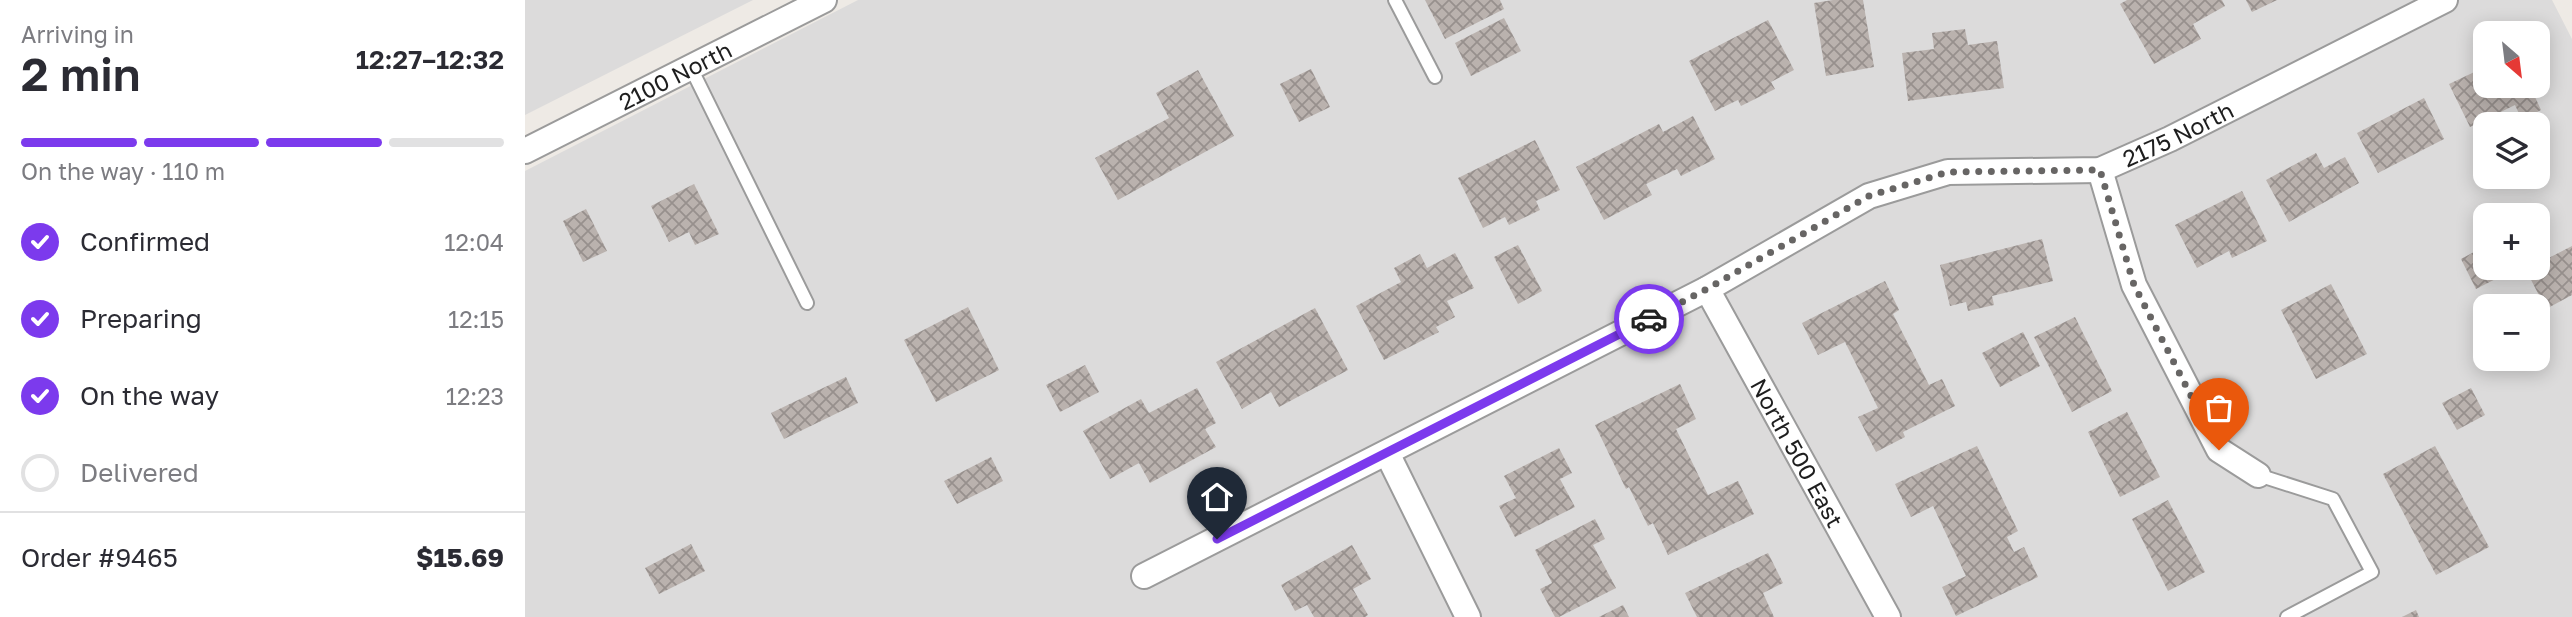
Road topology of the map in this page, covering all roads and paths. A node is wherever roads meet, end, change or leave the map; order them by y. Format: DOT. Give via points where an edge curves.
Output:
graph roads {
  1 [pos="1395,0"];
  2 [pos="2445,0"];
  3 [pos="809,3"];
  4 [pos="691,68"];
  5 [pos="1435,77"];
  6 [pos="525,151"];
  7 [pos="2100,170"];
  8 [pos="1707,289"];
  9 [pos="807,303"];
  10 [pos="1387,453"];
  11 [pos="2258,475"];
  12 [pos="1144,576"];
  13 [pos="1468,617"];
  14 [pos="1888,617"];
  15 [pos="2287,617"];
  1 -- 5 [label="lane"];
  2 -- 7 [label="street, 2175 North"];
  3 -- 4 [label="street, 2100 North"];
  4 -- 6 [label="street, 2100 North"];
  4 -- 9 [label="lane"];
  7 -- 8 [label="street, 2175 North" via="1948,172 1869,196"];
  7 -- 11 [label="street" via="2134,285 2219,450"];
  8 -- 10 [label="street, 2175 North"];
  8 -- 14 [label="street, North 500 East"];
  10 -- 12 [label="street, 2175 North"];
  10 -- 13 [label="street"];
  11 -- 15 [label="lane" via="2333,499 2372,572"];
}
